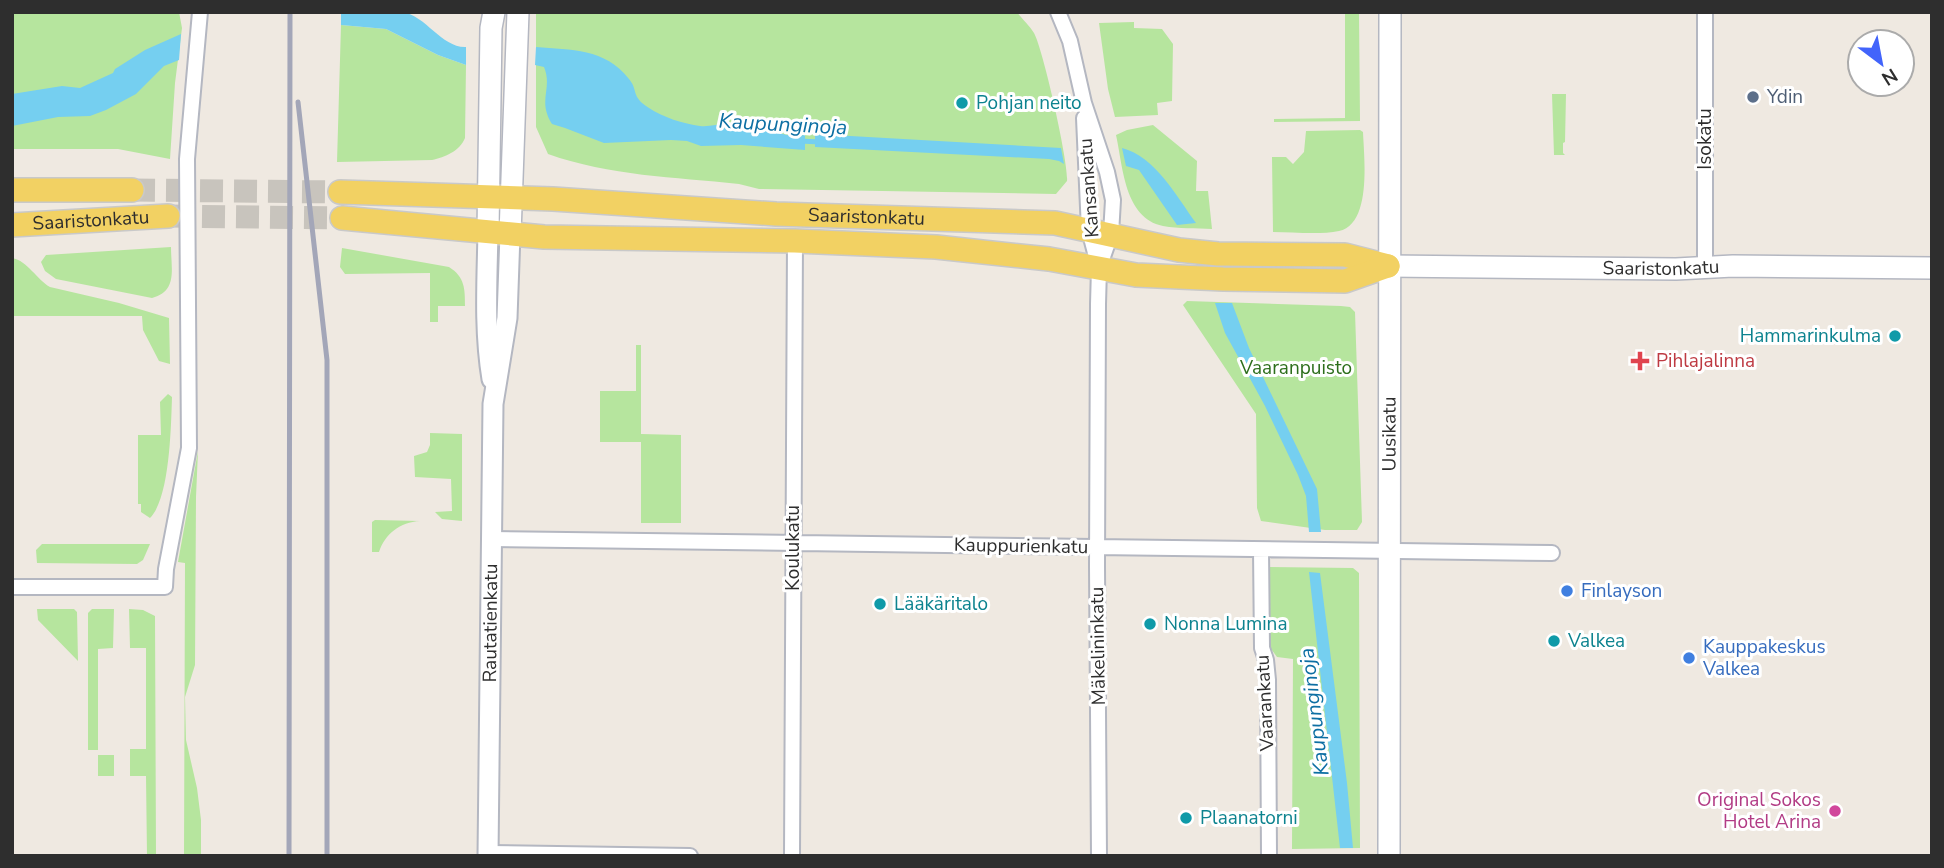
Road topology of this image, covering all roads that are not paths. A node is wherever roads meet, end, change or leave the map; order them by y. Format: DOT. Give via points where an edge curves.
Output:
graph roads {
  1 [pos="200,12"];
  2 [pos="494,12"];
  3 [pos="518,12"];
  4 [pos="1058,12"];
  5 [pos="1390,12"];
  6 [pos="1705,12"];
  7 [pos="1084,103"];
  8 [pos="12,190"];
  9 [pos="132,190"];
  10 [pos="340,192"];
  11 [pos="489,197"];
  12 [pos="512,197"];
  13 [pos="169,216"];
  14 [pos="342,218"];
  15 [pos="12,225"];
  16 [pos="1100,232"];
  17 [pos="499,233"];
  18 [pos="795,241"];
  19 [pos="1388,266"];
  20 [pos="1705,266"];
  21 [pos="1100,268"];
  22 [pos="1932,268"];
  23 [pos="490,538"];
  24 [pos="794,543"];
  25 [pos="1097,547"];
  26 [pos="1261,550"];
  27 [pos="1388,552"];
  28 [pos="1552,553"];
  29 [pos="12,587"];
  30 [pos="488,854"];
  31 [pos="690,856"];
  32 [pos="792,856"];
  33 [pos="1100,856"];
  34 [pos="1269,856"];
  35 [pos="1389,856"];
  1 -- 29 [label="street" via="187,159 189,448 165,587"];
  2 -- 11 [label="main road, Rautatienkatu"];
  3 -- 12 [label="main road, Rautatienkatu"];
  4 -- 7 [label="street, Kansankatu"];
  5 -- 19 [label="main road, Uusikatu"];
  6 -- 20 [label="street, Isokatu"];
  7 -- 16 [label="street, Kansankatu"];
  7 -- 16 [label="street, Kansankatu" via="1113,201"];
  8 -- 9 [label="main road, Saaristonkatu"];
  10 -- 11 [label="main road, Saaristonkatu"];
  11 -- 12 [label="main road, Saaristonkatu"];
  11 -- 17 [label="main road, Rautatienkatu"];
  12 -- 16 [label="main road, Saaristonkatu" via="776,214 1055,223"];
  12 -- 17 [label="main road, Rautatienkatu"];
  13 -- 15 [label="main road, Saaristonkatu"];
  14 -- 17 [label="main road, Saaristonkatu"];
  16 -- 19 [label="main road, Saaristonkatu" via="1179,250 1345,255"];
  16 -- 21 [label="street, Kansankatu"];
  16 -- 21 [label="street, Kansankatu"];
  17 -- 18 [label="main road, Saaristonkatu"];
  17 -- 23 [label="street, Rautatienkatu" via="488,353 494,391"];
  18 -- 21 [label="main road, Saaristonkatu" via="936,247"];
  18 -- 24 [label="street, Koulukatu"];
  19 -- 20 [label="main road, Saaristonkatu"];
  19 -- 21 [label="main road, Saaristonkatu" via="1345,281 1136,275"];
  19 -- 27 [label="main road, Uusikatu"];
  20 -- 22 [label="main road, Saaristonkatu"];
  21 -- 25 [label="street, Mäkelininkatu"];
  23 -- 24 [label="street, Kauppurienkatu"];
  23 -- 30 [label="street, Rautatienkatu"];
  24 -- 25 [label="street, Kauppurienkatu"];
  24 -- 32 [label="street, Koulukatu"];
  25 -- 26 [label="street, Kauppurienkatu"];
  25 -- 33 [label="street, Mäkelininkatu"];
  26 -- 27 [label="street, Kauppurienkatu"];
  26 -- 34 [label="street, Vaarankatu" via="1262,648 1268,680"];
  27 -- 28 [label="street, Kauppurienkatu"];
  27 -- 35 [label="main road, Uusikatu"];
  30 -- 31 [label="street"];
}
